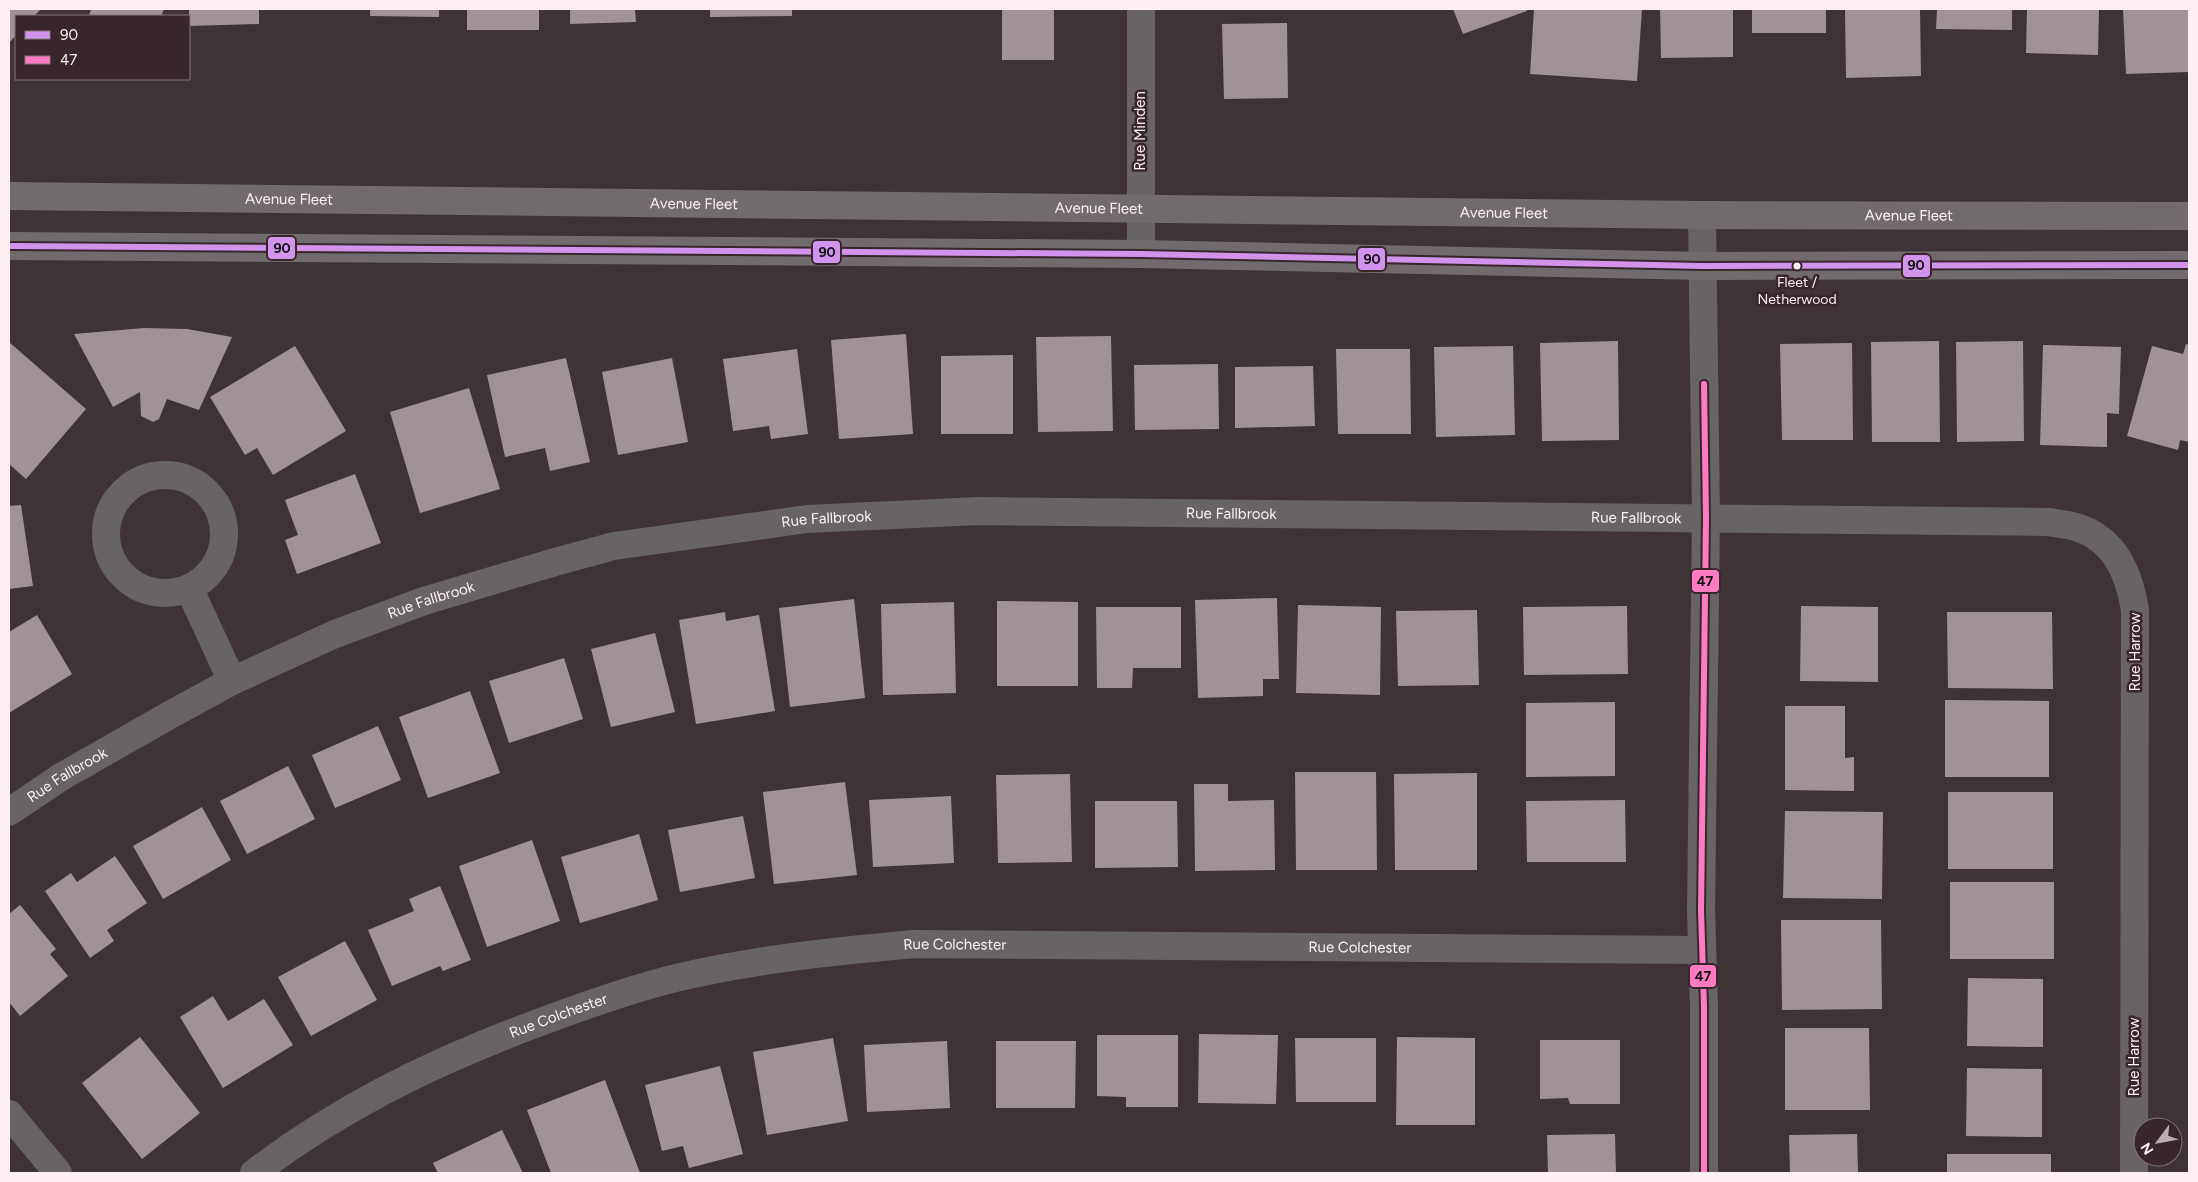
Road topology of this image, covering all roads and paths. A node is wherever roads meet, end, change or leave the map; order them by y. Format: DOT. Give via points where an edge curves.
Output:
graph roads {
  1 [pos="1141,9"];
  2 [pos="9,196"];
  3 [pos="1141,208"];
  4 [pos="1702,215"];
  5 [pos="2189,216"];
  6 [pos="9,246"];
  7 [pos="1141,254"];
  8 [pos="2189,264"];
  9 [pos="1702,266"];
  10 [pos="1706,518"];
  11 [pos="189,588"];
  12 [pos="232,681"];
  13 [pos="9,812"];
  14 [pos="1702,950"];
  15 [pos="9,1114"];
  16 [pos="58,1173"];
  17 [pos="254,1173"];
  18 [pos="1704,1173"];
  19 [pos="2134,1173"];
  1 -- 3 [label="street, Rue Minden"];
  2 -- 3 [label="main road, Avenue Fleet"];
  3 -- 4 [label="main road, Avenue Fleet"];
  3 -- 7 [label="street, Rue Minden"];
  4 -- 5 [label="main road, Avenue Fleet"];
  4 -- 9 [label="street"];
  6 -- 7 [label="main road"];
  7 -- 9 [label="main road"];
  8 -- 9 [label="main road"];
  9 -- 10 [label="street"];
  10 -- 12 [label="street, Rue Fallbrook" via="978,511 807,518 614,546 555,562 424,601 344,630"];
  10 -- 14 [label="street"];
  10 -- 19 [label="street, Rue Harrow" via="2049,522 2075,526 2094,535 2111,549 2124,568 2132,587 2135,610"];
  11 -- 11 [label="street" via="206,578 217,562 224,544 224,524 217,506 205,490 189,480 170,475 151,476 133,484 118,497 109,515 106,534 109,553 118,571 133,584 151,591 171,593"];
  11 -- 12 [label="street"];
  12 -- 13 [label="street, Rue Fallbrook" via="102,754"];
  14 -- 17 [label="street, Rue Colchester" via="915,944 839,950 756,962 679,978 604,999 478,1046 348,1109"];
  14 -- 18 [label="street"];
  15 -- 16 [label="street"];
}
